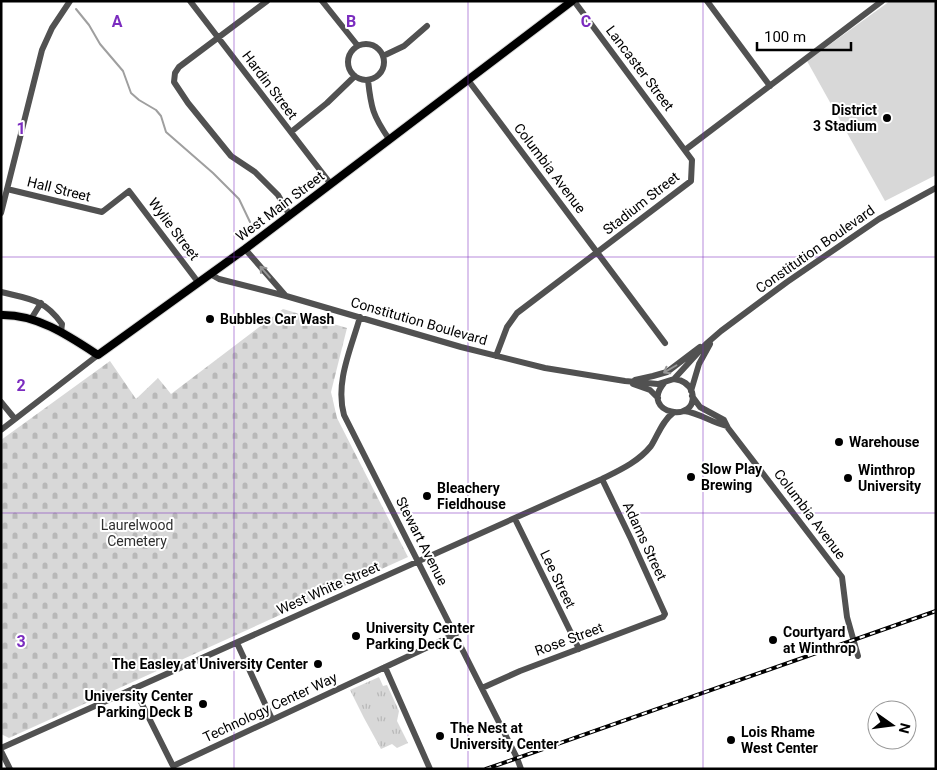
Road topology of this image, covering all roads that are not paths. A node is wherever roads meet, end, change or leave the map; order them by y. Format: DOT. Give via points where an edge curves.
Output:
graph roads {
  1 [pos="70,1"];
  2 [pos="190,1"];
  3 [pos="267,1"];
  4 [pos="322,1"];
  5 [pos="573,1"];
  6 [pos="707,1"];
  7 [pos="882,1"];
  8 [pos="874,4"];
  9 [pos="427,26"];
  10 [pos="219,38"];
  11 [pos="358,46"];
  12 [pos="383,56"];
  13 [pos="355,76"];
  14 [pos="368,80"];
  15 [pos="468,80"];
  16 [pos="770,86"];
  17 [pos="291,132"];
  18 [pos="389,139"];
  19 [pos="685,150"];
  20 [pos="330,183"];
  21 [pos="936,188"];
  22 [pos="7,189"];
  23 [pos="129,191"];
  24 [pos="1,213"];
  25 [pos="289,214"];
  26 [pos="245,249"];
  27 [pos="598,252"];
  28 [pos="210,274"];
  29 [pos="198,282"];
  30 [pos="1,292"];
  31 [pos="286,296"];
  32 [pos="41,303"];
  33 [pos="1,315"];
  34 [pos="360,317"];
  35 [pos="30,319"];
  36 [pos="61,332"];
  37 [pos="714,337"];
  38 [pos="665,344"];
  39 [pos="706,344"];
  40 [pos="98,355"];
  41 [pos="496,356"];
  42 [pos="674,379"];
  43 [pos="627,381"];
  44 [pos="664,383"];
  45 [pos="692,394"];
  46 [pos="658,398"];
  47 [pos="1,402"];
  48 [pos="661,406"];
  49 [pos="684,411"];
  50 [pos="673,413"];
  51 [pos="16,419"];
  52 [pos="727,426"];
  53 [pos="1,430"];
  54 [pos="656,439"];
  55 [pos="602,480"];
  56 [pos="515,519"];
  57 [pos="419,561"];
  58 [pos="665,614"];
  59 [pos="456,634"];
  60 [pos="237,643"];
  61 [pos="579,649"];
  62 [pos="858,656"];
  63 [pos="385,667"];
  64 [pos="134,688"];
  65 [pos="482,688"];
  66 [pos="272,719"];
  67 [pos="1,749"];
  68 [pos="10,769"];
  69 [pos="430,769"];
  70 [pos="521,769"];
  1 -- 22 [label="street" via="42,50"];
  2 -- 10 [label="street, Hardin Street"];
  3 -- 10 [label="street"];
  4 -- 11 [label="street"];
  5 -- 15 [label="main road, West Main Street"];
  5 -- 19 [label="street, Lancaster Street"];
  6 -- 16 [label="street"];
  7 -- 8 [label="street"];
  8 -- 16 [label="street"];
  9 -- 12 [label="street" via="404,46"];
  10 -- 17 [label="street, Hardin Street"];
  10 -- 25 [label="street" via="179,66 175,86 231,156 255,172 278,195"];
  11 -- 12 [label="street" via="372,45"];
  11 -- 13 [label="street" via="349,57 348,64"];
  12 -- 14 [label="street" via="384,68 375,78"];
  13 -- 14 [label="street"];
  13 -- 17 [label="street"];
  14 -- 18 [label="street" via="372,111"];
  15 -- 18 [label="main road, West Main Street"];
  15 -- 27 [label="street, Columbia Avenue"];
  16 -- 19 [label="street"];
  17 -- 20 [label="street, Hardin Street"];
  18 -- 20 [label="main road, West Main Street"];
  19 -- 27 [label="street, Stadium Street" via="692,160 691,181"];
  20 -- 25 [label="main road, West Main Street"];
  21 -- 37 [label="street, Constitution Boulevard" via="855,235"];
  22 -- 23 [label="street, Hall Street" via="102,212"];
  22 -- 24 [label="street"];
  23 -- 29 [label="street, Wylie Street"];
  25 -- 26 [label="main road, West Main Street"];
  26 -- 28 [label="main road, West Main Street"];
  31 -- 26 [label="street, one-way"];
  27 -- 38 [label="street, Columbia Avenue"];
  27 -- 41 [label="street, Stadium Street" via="517,313 507,327"];
  28 -- 29 [label="main road, West Main Street"];
  28 -- 31 [label="street, Constitution Boulevard"];
  29 -- 40 [label="main road, West Main Street"];
  30 -- 32 [label="street"];
  31 -- 34 [label="street, Constitution Boulevard"];
  32 -- 35 [label="street"];
  32 -- 36 [label="street" via="62,324"];
  33 -- 35 [label="main road"];
  34 -- 41 [label="street, Constitution Boulevard"];
  34 -- 57 [label="street, Stewart Avenue" via="340,389 341,404"];
  35 -- 36 [label="main road"];
  36 -- 40 [label="main road"];
  37 -- 39 [label="street, Constitution Boulevard"];
  37 -- 45 [label="street, Constitution Boulevard" via="699,364"];
  39 -- 42 [label="street, Constitution Boulevard"];
  39 -- 43 [label="street, one-way" via="667,372"];
  40 -- 51 [label="street, West Main Street"];
  41 -- 43 [label="street, Constitution Boulevard" via="545,368"];
  42 -- 44 [label="street, Constitution Boulevard"];
  42 -- 45 [label="street" via="685,382"];
  43 -- 44 [label="street, Constitution Boulevard"];
  43 -- 46 [label="street, Constitution Boulevard" via="650,390"];
  44 -- 46 [label="street"];
  45 -- 49 [label="street, Constitution Boulevard"];
  45 -- 52 [label="street, Columbia Avenue" via="700,406 724,420"];
  46 -- 48 [label="street"];
  47 -- 51 [label="street"];
  48 -- 50 [label="street"];
  48 -- 54 [label="street, West White Street" via="662,418"];
  49 -- 50 [label="street"];
  49 -- 52 [label="street, Columbia Avenue"];
  50 -- 54 [label="street, West White Street"];
  51 -- 53 [label="street, West Main Street"];
  52 -- 62 [label="street, Columbia Avenue" via="842,577 848,622"];
  54 -- 55 [label="street, West White Street" via="632,464"];
  55 -- 56 [label="street, West White Street"];
  55 -- 58 [label="street, Adams Street"];
  56 -- 57 [label="street, West White Street"];
  56 -- 61 [label="street, Lee Street"];
  57 -- 59 [label="street, Stewart Avenue"];
  57 -- 60 [label="street, West White Street"];
  58 -- 61 [label="street, Rose Street"];
  59 -- 63 [label="street, Technology Center Way"];
  59 -- 65 [label="street, Stewart Avenue"];
  60 -- 64 [label="street, West White Street"];
  60 -- 66 [label="street"];
  61 -- 65 [label="street, Rose Street"];
  63 -- 66 [label="street, Technology Center Way"];
  63 -- 69 [label="street"];
  64 -- 66 [label="street, Technology Center Way" via="173,766"];
  64 -- 67 [label="street, West White Street"];
  65 -- 70 [label="street, Stewart Avenue"];
  67 -- 68 [label="street"];
}
